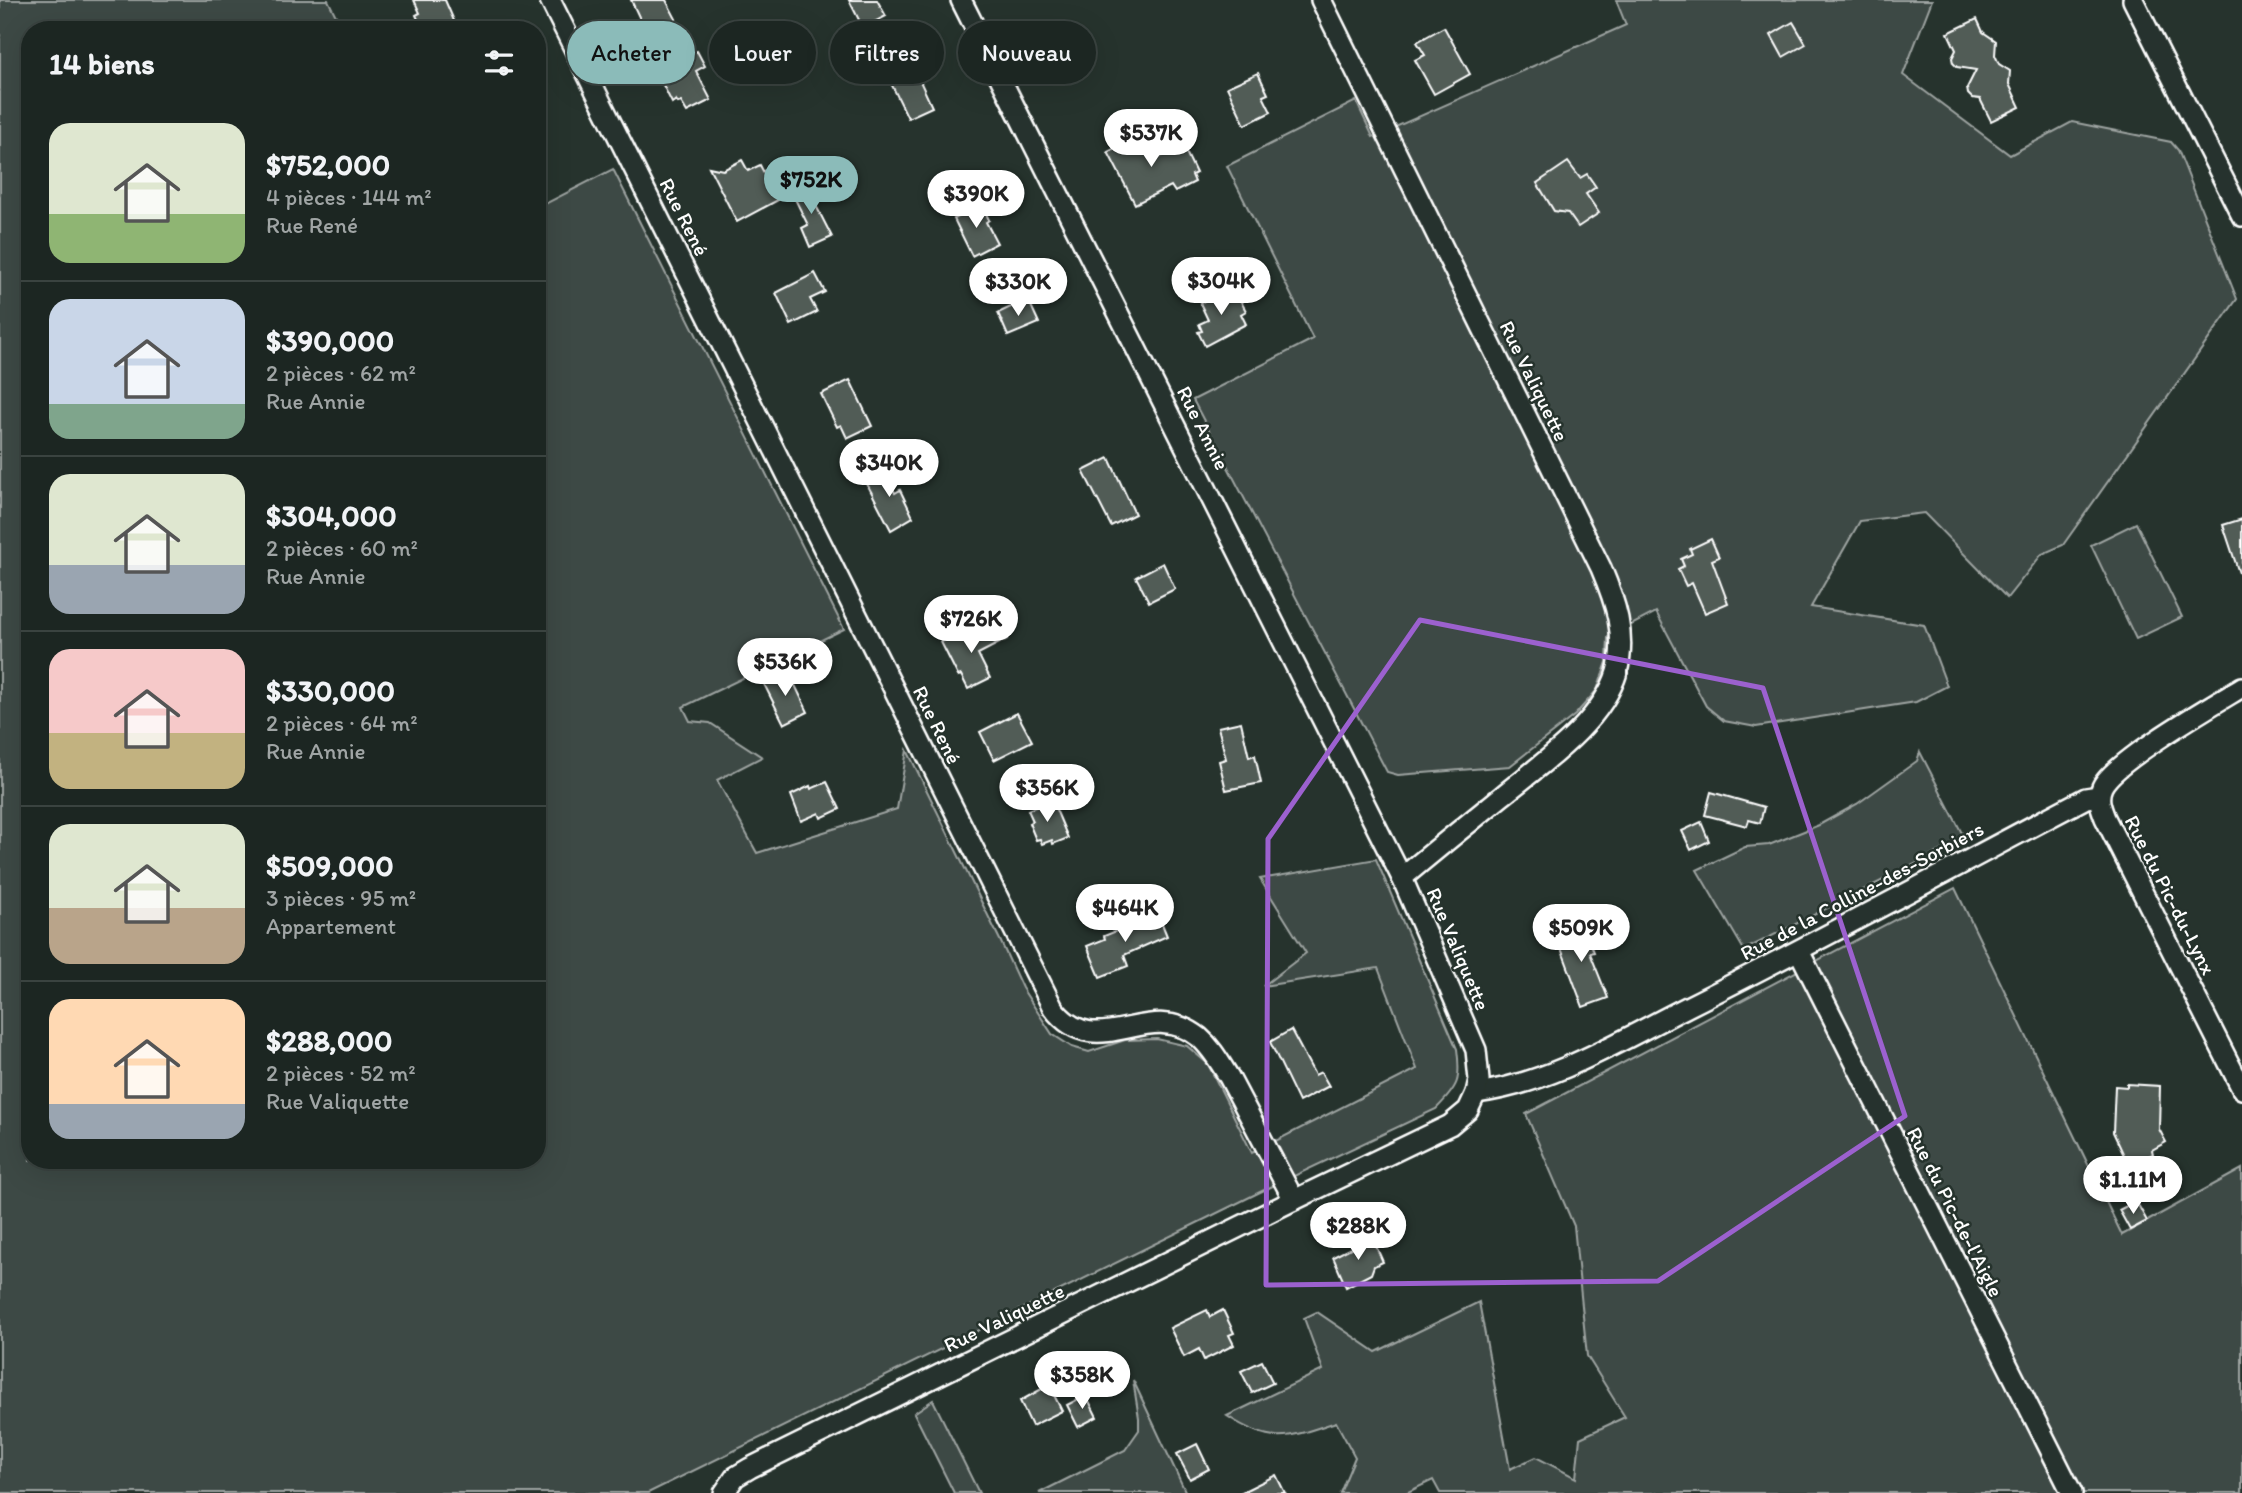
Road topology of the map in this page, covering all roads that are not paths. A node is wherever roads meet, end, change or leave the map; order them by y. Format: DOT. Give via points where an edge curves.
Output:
graph roads {
  1 [pos="550,0"];
  2 [pos="961,0"];
  3 [pos="1321,0"];
  4 [pos="2133,0"];
  5 [pos="2242,216"];
  6 [pos="2242,687"];
  7 [pos="2099,796"];
  8 [pos="1402,877"];
  9 [pos="1799,951"];
  10 [pos="2242,1089"];
  11 [pos="1476,1093"];
  12 [pos="1294,1200"];
  13 [pos="724,1493"];
  14 [pos="2071,1493"];
  1 -- 12 [label="street, Rue René" via="1049,1002 1061,1019 1080,1031 1102,1033 1158,1023 1181,1027 1201,1039 1229,1077"];
  2 -- 8 [label="street, Rue Annie"];
  3 -- 8 [label="street, Rue Valiquette" via="1601,568 1620,625 1617,672 1605,698 1582,727"];
  4 -- 5 [label="street"];
  6 -- 7 [label="street" via="2127,761 2106,779"];
  7 -- 9 [label="street, Rue de la Colline-des-Sorbiers" via="2086,798"];
  7 -- 10 [label="street, Rue du Pic-du-Lynx" via="2105,818"];
  8 -- 11 [label="street, Rue Valiquette" via="1476,1050"];
  9 -- 11 [label="street, Rue de la Colline-des-Sorbiers" via="1577,1061 1518,1085"];
  9 -- 14 [label="street, Rue du Pic-de-l'Aigle"];
  11 -- 12 [label="street, Rue Valiquette" via="1468,1110 1443,1129"];
  12 -- 13 [label="street, Rue Valiquette" via="750,1468"];
}
